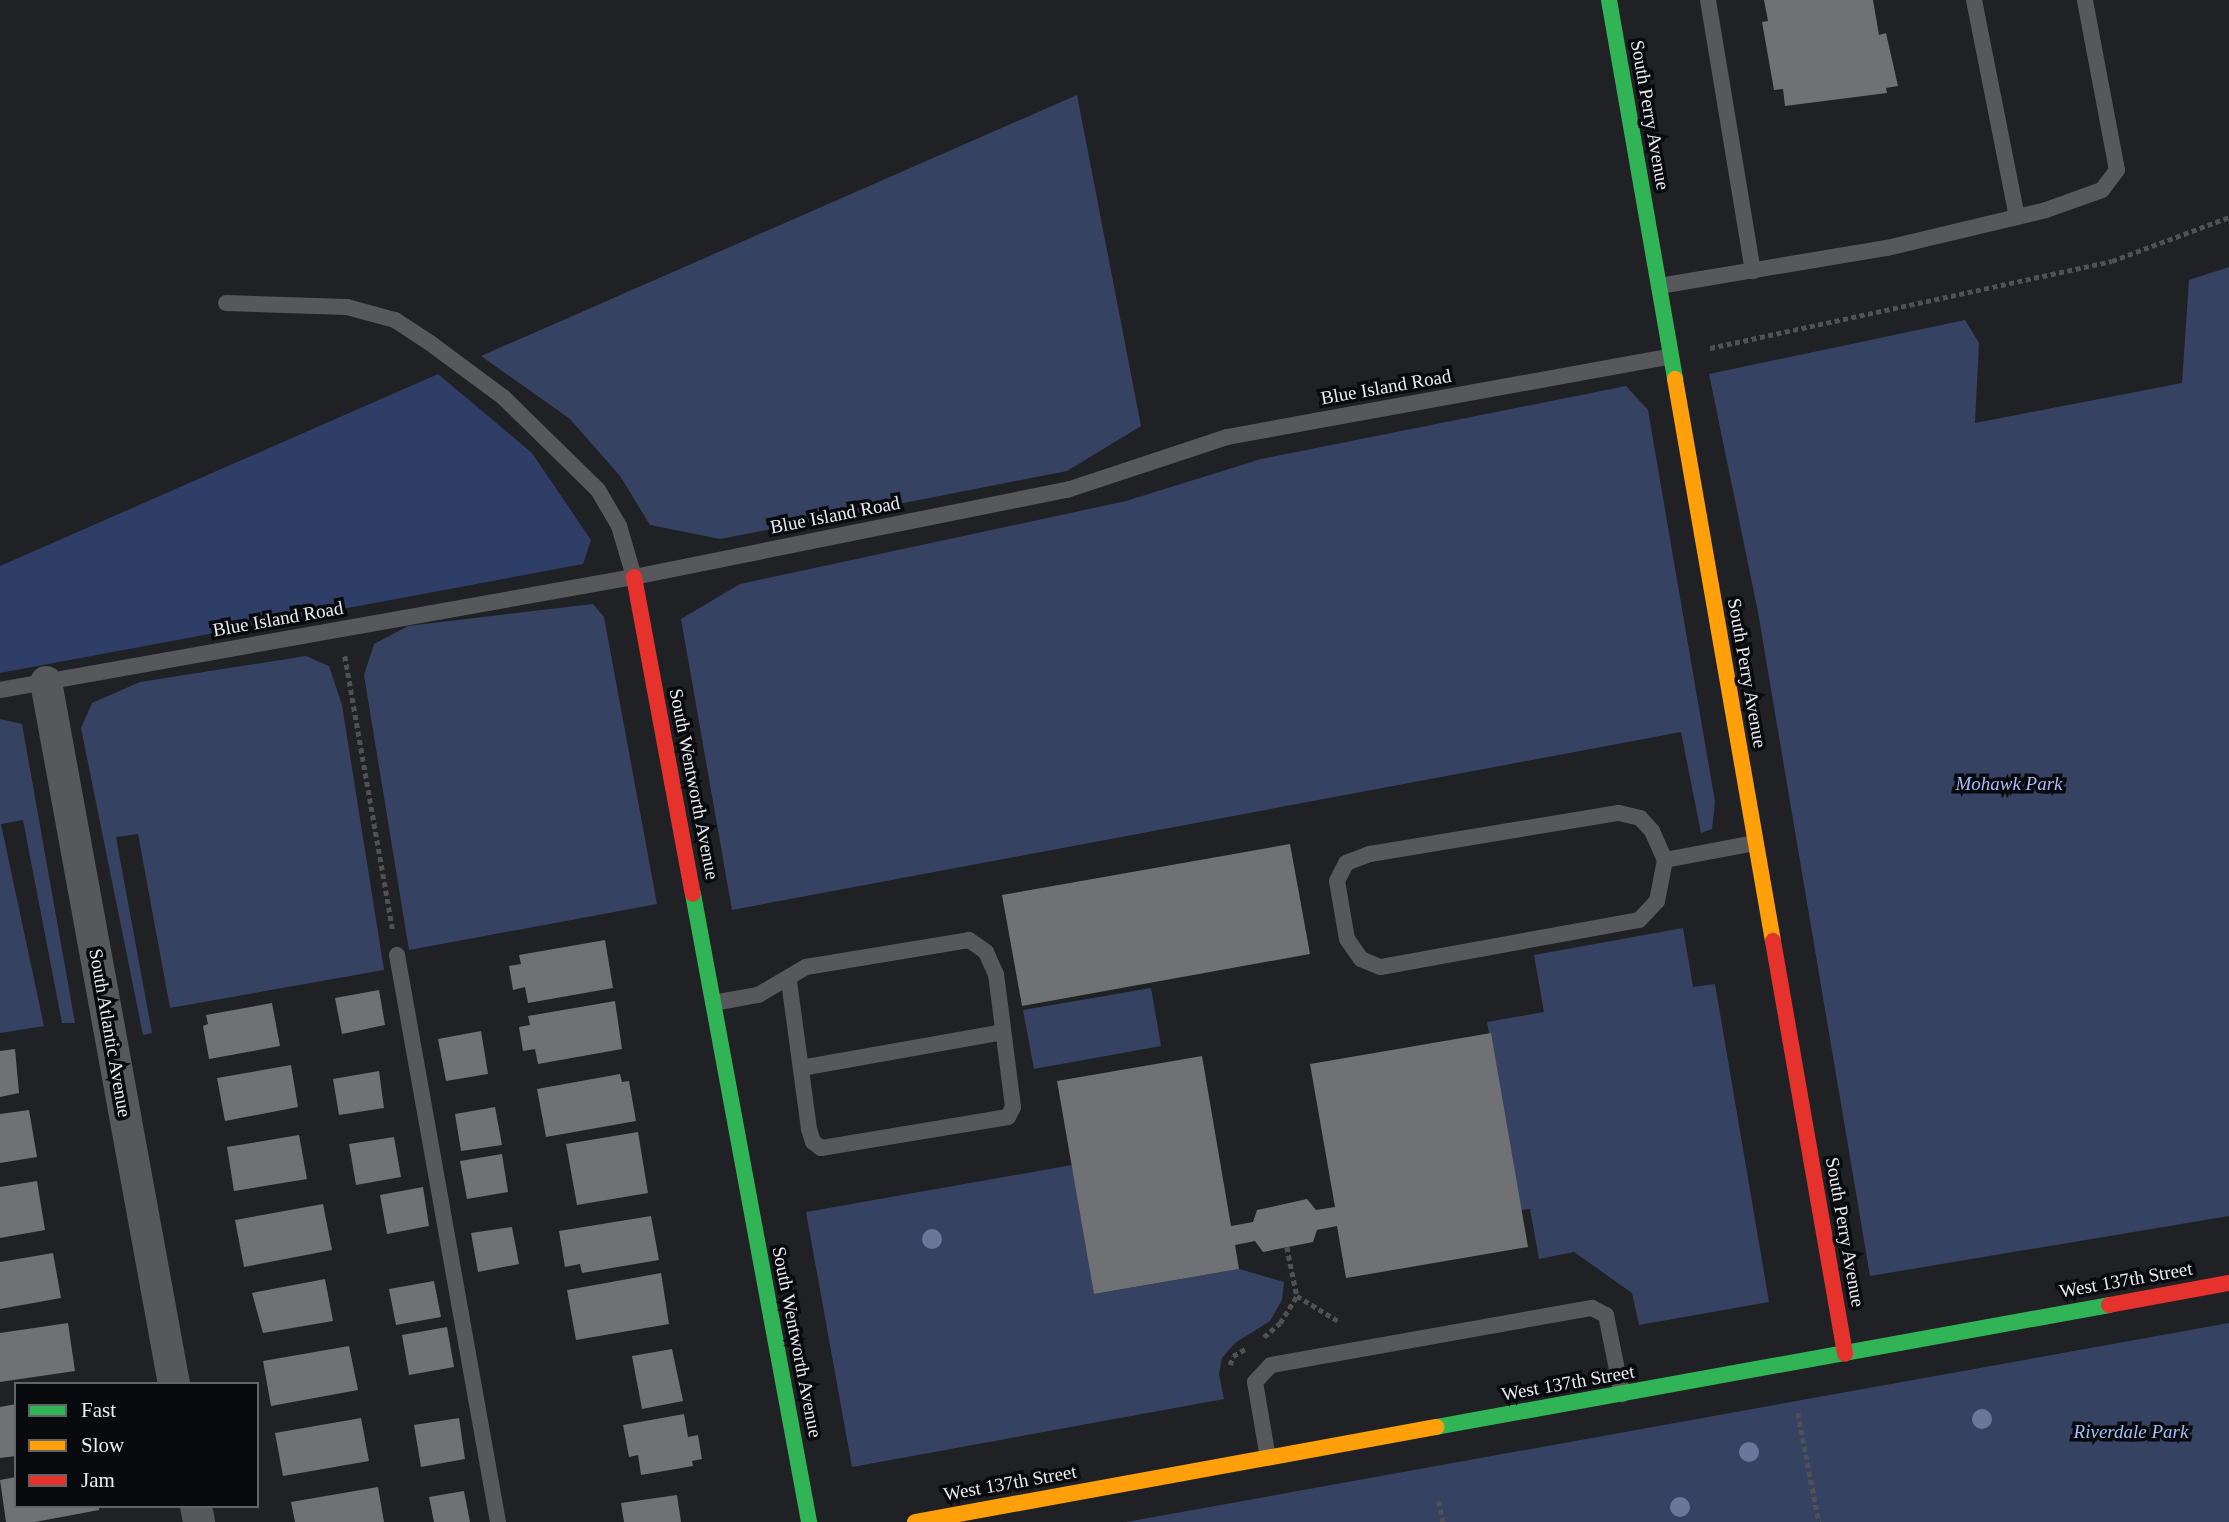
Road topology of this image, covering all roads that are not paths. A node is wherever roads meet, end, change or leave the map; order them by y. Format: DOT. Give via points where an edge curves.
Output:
graph roads {
  1 [pos="1609,0"];
  2 [pos="1708,0"];
  3 [pos="1974,0"];
  4 [pos="2085,0"];
  5 [pos="2017,217"];
  6 [pos="1754,271"];
  7 [pos="1659,286"];
  8 [pos="226,303"];
  9 [pos="1671,356"];
  10 [pos="634,577"];
  11 [pos="46,682"];
  12 [pos="0,690"];
  13 [pos="1755,843"];
  14 [pos="1665,860"];
  15 [pos="397,955"];
  16 [pos="789,981"];
  17 [pos="713,1003"];
  18 [pos="1003,1032"];
  19 [pos="801,1068"];
  20 [pos="2229,1283"];
  21 [pos="1844,1354"];
  22 [pos="174,1382"];
  23 [pos="1622,1394"];
  24 [pos="1268,1458"];
  25 [pos="498,1522"];
  26 [pos="809,1522"];
  27 [pos="915,1522"];
  1 -- 7 [label="street, South Perry Avenue"];
  2 -- 6 [label="lane"];
  3 -- 5 [label="lane"];
  4 -- 5 [label="lane" via="2118,170 2102,190"];
  5 -- 6 [label="lane" via="1887,248"];
  6 -- 7 [label="lane"];
  7 -- 9 [label="street, South Perry Avenue"];
  8 -- 10 [label="lane, South Wentworth Avenue" via="347,307 395,320 430,343 503,397 598,490 619,526"];
  9 -- 10 [label="lane, Blue Island Road" via="1227,437 1067,490"];
  9 -- 13 [label="street, South Perry Avenue"];
  10 -- 11 [label="lane, Blue Island Road"];
  10 -- 17 [label="street, South Wentworth Avenue"];
  11 -- 12 [label="lane, Blue Island Road"];
  11 -- 22 [label="street, South Atlantic Avenue"];
  13 -- 14 [label="lane"];
  13 -- 21 [label="street, South Perry Avenue"];
  14 -- 14 [label="lane" via="1657,901 1639,920 1380,967 1361,959 1347,939 1337,881 1346,863 1370,854 1619,813 1640,818 1652,831"];
  15 -- 25 [label="lane"];
  16 -- 17 [label="lane" via="758,995"];
  16 -- 18 [label="lane" via="806,967 969,940 986,952 996,974"];
  16 -- 19 [label="lane"];
  17 -- 26 [label="street, South Wentworth Avenue"];
  18 -- 19 [label="lane"];
  18 -- 19 [label="lane" via="1013,1107 1008,1117 821,1148 813,1142 809,1129"];
  20 -- 21 [label="street, West 137th Street"];
  21 -- 23 [label="street, West 137th Street"];
  23 -- 24 [label="street, West 137th Street"];
  23 -- 24 [label="lane" via="1606,1315 1592,1308 1578,1310 1271,1366 1255,1382"];
  24 -- 27 [label="street, West 137th Street"];
}
